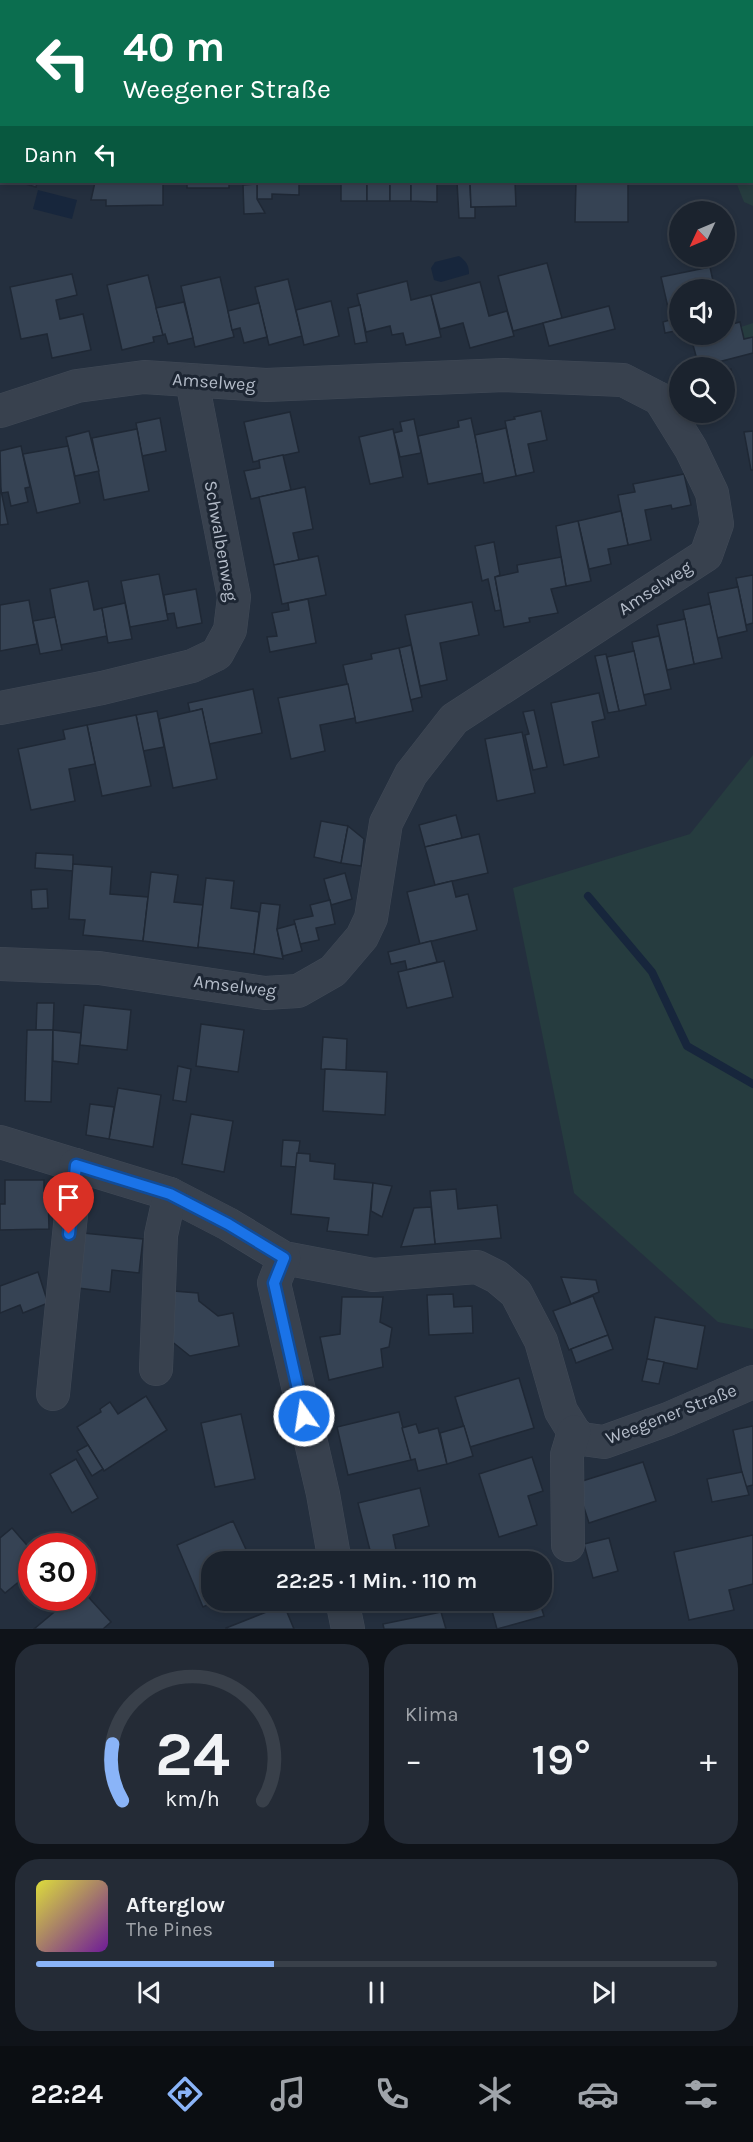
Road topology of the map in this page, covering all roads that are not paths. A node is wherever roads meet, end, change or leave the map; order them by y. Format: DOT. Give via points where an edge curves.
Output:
graph roads {
  1 [pos="192,381"];
  2 [pos="0,411"];
  3 [pos="0,708"];
  4 [pos="0,964"];
  5 [pos="0,1142"];
  6 [pos="76,1165"];
  7 [pos="170,1194"];
  8 [pos="284,1258"];
  9 [pos="156,1369"];
  10 [pos="753,1382"];
  11 [pos="53,1394"];
  12 [pos="574,1432"];
  13 [pos="568,1545"];
  14 [pos="333,1551"];
  15 [pos="344,1611"];
  16 [pos="348,1629"];
  1 -- 2 [label="street, Amselweg" via="144,377 76,386"];
  1 -- 3 [label="street, Schwalbenweg" via="234,597 230,630 217,654 192,666"];
  1 -- 4 [label="street, Amselweg" via="266,385 504,375 623,381 660,399 712,493 717,524 706,555 454,718 411,774 386,823 371,918 362,937 333,971 297,992 265,993 99,968"];
  5 -- 6 [label="street"];
  6 -- 7 [label="street"];
  6 -- 11 [label="street"];
  7 -- 8 [label="street"];
  7 -- 9 [label="street" via="161,1235"];
  8 -- 12 [label="street" via="373,1275 477,1267 497,1276 516,1293 541,1341 561,1411"];
  8 -- 14 [label="street" via="274,1283"];
  10 -- 12 [label="street, Weegener Straße" via="604,1442 582,1439"];
  12 -- 13 [label="street" via="567,1455"];
  15 -- 16 [label="street"];
}
